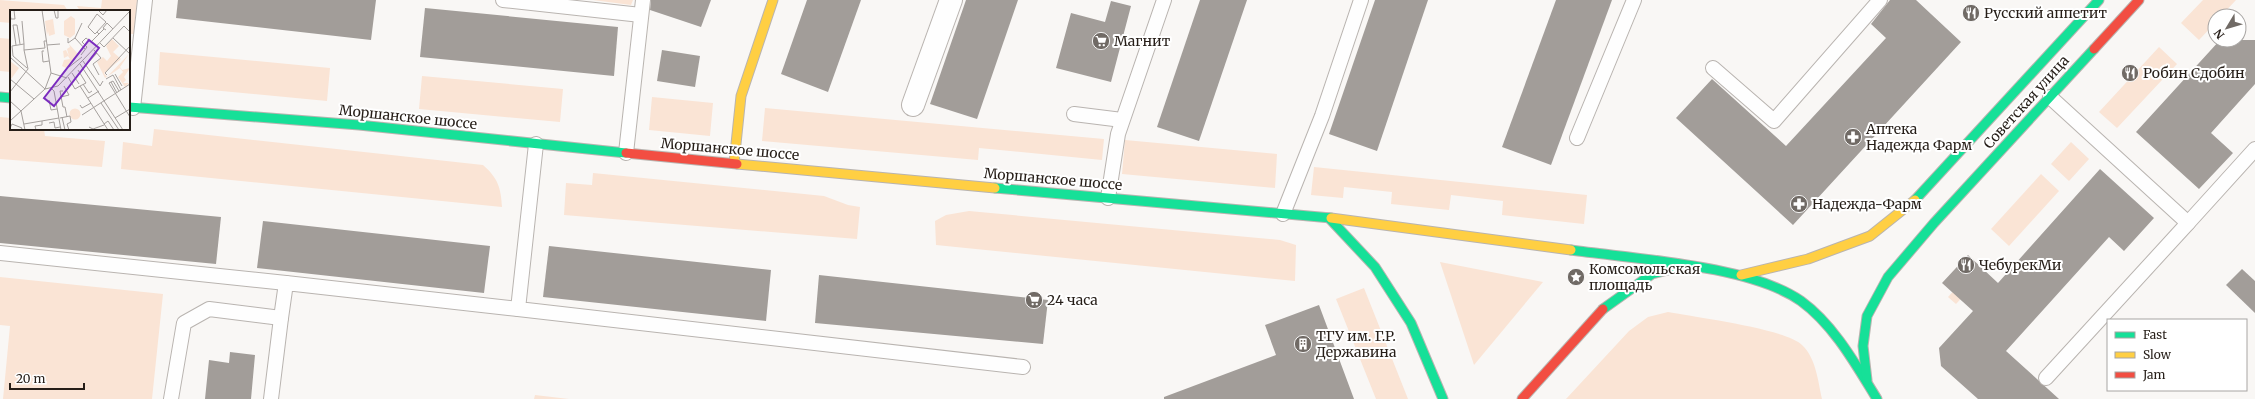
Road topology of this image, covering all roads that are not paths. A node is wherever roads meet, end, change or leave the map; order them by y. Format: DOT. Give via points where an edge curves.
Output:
graph roads {
  1 [pos="145,0"];
  2 [pos="503,0"];
  3 [pos="643,0"];
  4 [pos="773,0"];
  5 [pos="951,0"];
  6 [pos="1164,0"];
  7 [pos="1361,0"];
  8 [pos="1634,0"];
  9 [pos="1880,0"];
  10 [pos="2099,0"];
  11 [pos="2139,0"];
  12 [pos="641,16"];
  13 [pos="1713,68"];
  14 [pos="0,97"];
  15 [pos="2050,97"];
  16 [pos="10,98"];
  17 [pos="913,105"];
  18 [pos="131,107"];
  19 [pos="1074,114"];
  20 [pos="1122,120"];
  21 [pos="1577,138"];
  22 [pos="536,144"];
  23 [pos="2255,149"];
  24 [pos="626,153"];
  25 [pos="734,163"];
  26 [pos="1108,198"];
  27 [pos="1283,214"];
  28 [pos="1329,218"];
  29 [pos="2188,223"];
  30 [pos="0,253"];
  31 [pos="1687,266"];
  32 [pos="1738,276"];
  33 [pos="286,283"];
  34 [pos="518,310"];
  35 [pos="281,318"];
  36 [pos="1023,367"];
  37 [pos="2046,378"];
  38 [pos="1868,384"];
  39 [pos="172,399"];
  40 [pos="271,399"];
  41 [pos="1444,399"];
  42 [pos="1522,399"];
  43 [pos="1869,399"];
  44 [pos="1876,399"];
  1 -- 18 [label="lane"];
  2 -- 12 [label="lane"];
  3 -- 12 [label="lane"];
  4 -- 25 [label="main road" via="741,96"];
  5 -- 17 [label="street"];
  6 -- 20 [label="lane"];
  7 -- 27 [label="lane" via="1322,116"];
  8 -- 21 [label="lane"];
  9 -- 13 [label="lane" via="1774,121"];
  10 -- 32 [label="main road" via="1908,207 1870,236 1808,259"];
  11 -- 15 [label="main road, Советская улица"];
  12 -- 24 [label="lane"];
  14 -- 16 [label="main road"];
  15 -- 29 [label="lane"];
  15 -- 38 [label="main road, Советская улица" via="1888,277 1867,316 1863,346"];
  18 -- 22 [label="main road, Моршанское шоссе" via="359,125"];
  19 -- 20 [label="lane"];
  20 -- 26 [label="lane"];
  22 -- 24 [label="main road, Моршанское шоссе"];
  22 -- 34 [label="lane"];
  23 -- 29 [label="lane"];
  24 -- 25 [label="main road, Моршанское шоссе"];
  25 -- 26 [label="main road, Моршанское шоссе"];
  26 -- 27 [label="main road, Моршанское шоссе"];
  27 -- 28 [label="main road, Моршанское шоссе"];
  28 -- 31 [label="main road, Моршанское шоссе"];
  28 -- 41 [label="main road" via="1375,267 1407,316"];
  29 -- 37 [label="lane"];
  30 -- 33 [label="lane"];
  31 -- 32 [label="main road, Моршанское шоссе"];
  31 -- 42 [label="main road" via="1652,274 1598,312"];
  32 -- 38 [label="main road, Моршанское шоссе" via="1789,293 1818,317 1839,341"];
  33 -- 34 [label="lane"];
  33 -- 35 [label="lane"];
  34 -- 36 [label="lane"];
  35 -- 39 [label="lane" via="209,309 184,323"];
  35 -- 40 [label="lane"];
  38 -- 43 [label="main road, Советская улица"];
  38 -- 44 [label="main road"];
}
